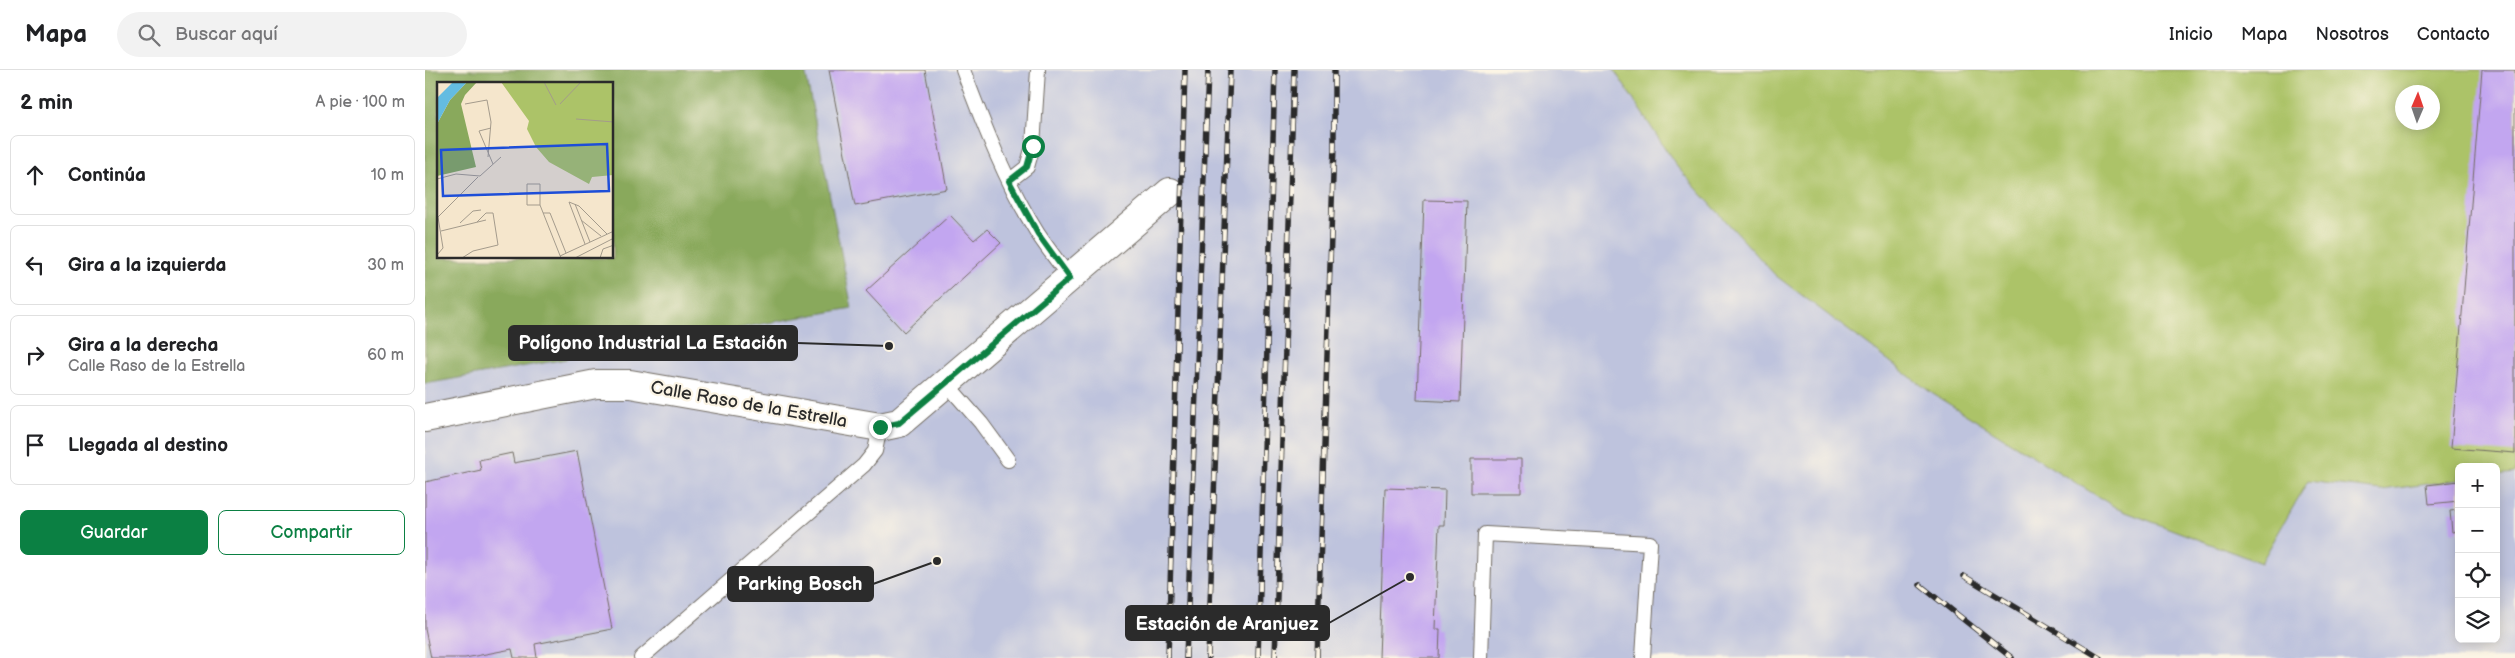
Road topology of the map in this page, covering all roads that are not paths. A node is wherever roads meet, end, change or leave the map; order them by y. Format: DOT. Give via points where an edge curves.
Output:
graph roads {
  1 [pos="963,70"];
  2 [pos="1038,70"];
  3 [pos="1009,181"];
  4 [pos="1170,192"];
  5 [pos="1070,278"];
  6 [pos="946,383"];
  7 [pos="425,418"];
  8 [pos="880,427"];
  9 [pos="1008,460"];
  10 [pos="641,658"];
  11 [pos="1481,658"];
  12 [pos="1643,658"];
  1 -- 3 [label="lane"];
  2 -- 3 [label="lane" via="1033,146 1027,167"];
  3 -- 5 [label="lane" via="1038,234"];
  4 -- 5 [label="street, Calle Raso de la Estrella"];
  5 -- 6 [label="street, Calle Raso de la Estrella"];
  6 -- 8 [label="street, Calle Raso de la Estrella" via="899,423"];
  6 -- 9 [label="lane"];
  7 -- 8 [label="street, Calle Raso de la Estrella" via="596,384 630,384"];
  8 -- 10 [label="lane" via="875,451 864,465"];
  11 -- 12 [label="lane" via="1485,534 1649,543"];
}
